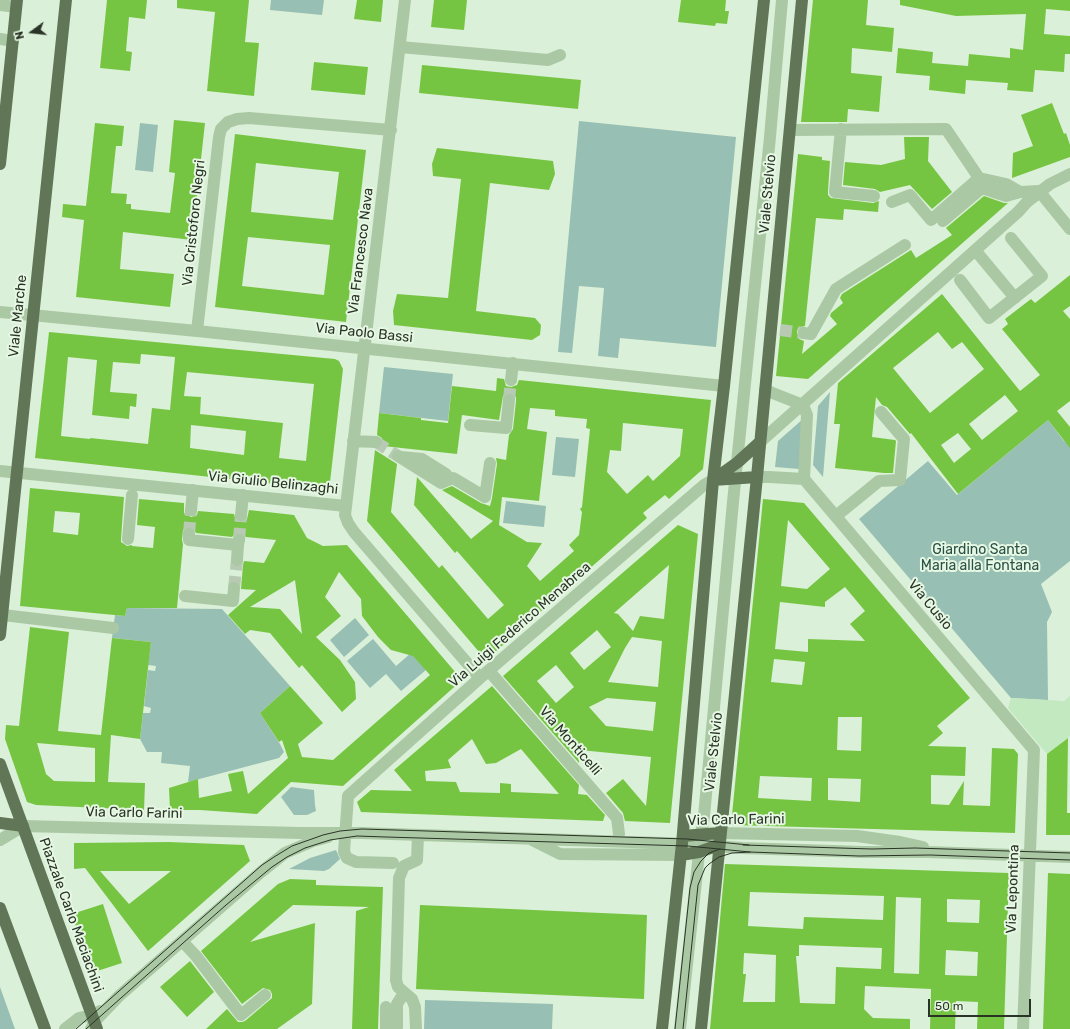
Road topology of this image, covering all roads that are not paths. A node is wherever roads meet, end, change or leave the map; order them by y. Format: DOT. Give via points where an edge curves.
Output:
graph roads {
  1 [pos="66,0"];
  2 [pos="405,0"];
  3 [pos="764,0"];
  4 [pos="782,0"];
  5 [pos="802,0"];
  6 [pos="17,4"];
  7 [pos="0,5"];
  8 [pos="0,39"];
  9 [pos="13,41"];
  10 [pos="400,47"];
  11 [pos="560,55"];
  12 [pos="841,129"];
  13 [pos="391,130"];
  14 [pos="790,130"];
  15 [pos="0,164"];
  16 [pos="1070,174"];
  17 [pos="979,178"];
  18 [pos="1039,191"];
  19 [pos="1020,192"];
  20 [pos="874,196"];
  21 [pos="892,202"];
  22 [pos="943,221"];
  23 [pos="1070,229"];
  24 [pos="1011,238"];
  25 [pos="905,245"];
  26 [pos="975,250"];
  27 [pos="960,280"];
  28 [pos="1015,298"];
  29 [pos="0,312"];
  30 [pos="34,316"];
  31 [pos="197,330"];
  32 [pos="804,333"];
  33 [pos="364,348"];
  34 [pos="513,363"];
  35 [pos="511,380"];
  36 [pos="724,386"];
  37 [pos="765,390"];
  38 [pos="509,400"];
  39 [pos="803,404"];
  40 [pos="881,412"];
  41 [pos="470,425"];
  42 [pos="353,441"];
  43 [pos="376,442"];
  44 [pos="760,442"];
  45 [pos="738,462"];
  46 [pos="490,463"];
  47 [pos="0,471"];
  48 [pos="17,472"];
  49 [pos="446,474"];
  50 [pos="736,478"];
  51 [pos="757,478"];
  52 [pos="804,479"];
  53 [pos="713,480"];
  54 [pos="193,490"];
  55 [pos="132,495"];
  56 [pos="243,495"];
  57 [pos="346,506"];
  58 [pos="192,510"];
  59 [pos="241,515"];
  60 [pos="836,516"];
  61 [pos="189,534"];
  62 [pos="128,539"];
  63 [pos="237,560"];
  64 [pos="234,588"];
  65 [pos="185,596"];
  66 [pos="3,615"];
  67 [pos="113,628"];
  68 [pos="0,636"];
  69 [pos="485,675"];
  70 [pos="1034,750"];
  71 [pos="0,764"];
  72 [pos="0,823"];
  73 [pos="22,826"];
  74 [pos="346,833"];
  75 [pos="720,833"];
  76 [pos="619,834"];
  77 [pos="418,835"];
  78 [pos="529,838"];
  79 [pos="0,840"];
  80 [pos="700,844"];
  81 [pos="682,845"];
  82 [pos="719,846"];
  83 [pos="942,852"];
  84 [pos="1029,855"];
  85 [pos="1070,857"];
  86 [pos="393,863"];
  87 [pos="0,908"];
  88 [pos="182,941"];
  89 [pos="404,992"];
  90 [pos="265,995"];
  91 [pos="386,1007"];
  92 [pos="94,1024"];
  93 [pos="45,1029"];
  94 [pos="65,1029"];
  95 [pos="386,1029"];
  96 [pos="395,1029"];
  97 [pos="416,1029"];
  98 [pos="662,1029"];
  99 [pos="680,1029"];
  100 [pos="701,1029"];
  101 [pos="1023,1029"];
  1 -- 30 [label="main road, Viale Marche"];
  2 -- 10 [label="street, Via Francesco Nava"];
  3 -- 36 [label="main road, Viale Stelvio"];
  4 -- 45 [label="street, Viale Stelvio"];
  5 -- 14 [label="main road, Viale Stelvio"];
  6 -- 7 [label="street"];
  6 -- 9 [label="main road"];
  8 -- 9 [label="street"];
  9 -- 15 [label="main road"];
  10 -- 11 [label="street" via="548,60"];
  10 -- 13 [label="street, Via Francesco Nava"];
  12 -- 14 [label="street"];
  12 -- 17 [label="street" via="946,129"];
  12 -- 20 [label="street" via="835,192"];
  13 -- 31 [label="street, Via Cristoforo Negri" via="249,118 228,122 219,138"];
  13 -- 33 [label="street, Via Francesco Nava"];
  14 -- 37 [label="main road, Viale Stelvio" via="775,330"];
  16 -- 18 [label="street"];
  17 -- 19 [label="street" via="1006,184"];
  17 -- 21 [label="street" via="931,220 910,195"];
  18 -- 19 [label="street"];
  18 -- 23 [label="street"];
  18 -- 26 [label="street"];
  19 -- 22 [label="street" via="1006,196 982,188"];
  24 -- 28 [label="street" via="1042,276"];
  25 -- 32 [label="street" via="836,289 811,334"];
  26 -- 28 [label="street"];
  26 -- 39 [label="street"];
  27 -- 28 [label="street" via="989,318"];
  29 -- 30 [label="street, Via Paolo Bassi"];
  30 -- 31 [label="street, Via Paolo Bassi"];
  30 -- 48 [label="main road, Viale Marche"];
  31 -- 33 [label="street, Via Paolo Bassi"];
  33 -- 34 [label="street, Via Paolo Bassi"];
  33 -- 42 [label="street, Via Francesco Nava"];
  34 -- 35 [label="street"];
  34 -- 36 [label="street, Via Paolo Bassi"];
  36 -- 53 [label="main road, Viale Stelvio"];
  37 -- 39 [label="street"];
  37 -- 44 [label="main road, Viale Stelvio"];
  38 -- 41 [label="street" via="506,428"];
  39 -- 44 [label="street"];
  39 -- 52 [label="street" via="807,415"];
  40 -- 60 [label="street" via="904,439 900,480 879,481"];
  42 -- 43 [label="street"];
  42 -- 57 [label="street, Via Francesco Nava"];
  44 -- 45 [label="main road"];
  44 -- 51 [label="main road, Viale Stelvio"];
  45 -- 50 [label="street, Viale Stelvio"];
  45 -- 53 [label="main road"];
  46 -- 49 [label="street" via="485,497 453,478 441,483 398,453 422,459"];
  47 -- 48 [label="street, Via Giulio Belinzaghi"];
  48 -- 54 [label="street, Via Giulio Belinzaghi"];
  48 -- 66 [label="main road, Viale Marche"];
  50 -- 51 [label="main road"];
  50 -- 53 [label="main road"];
  50 -- 80 [label="street, Viale Stelvio"];
  51 -- 52 [label="street"];
  51 -- 75 [label="main road, Viale Stelvio"];
  52 -- 60 [label="street, Via Cusio"];
  53 -- 69 [label="street, Via Luigi Federico Menabrea" via="704,485"];
  53 -- 81 [label="main road, Viale Stelvio"];
  54 -- 56 [label="street, Via Giulio Belinzaghi"];
  54 -- 58 [label="street"];
  55 -- 62 [label="street"];
  56 -- 57 [label="street, Via Giulio Belinzaghi"];
  56 -- 59 [label="street"];
  57 -- 69 [label="street, Via Giulio Belinzaghi" via="345,515 354,532"];
  60 -- 70 [label="street, Via Cusio"];
  61 -- 63 [label="street" via="189,540 239,542"];
  64 -- 65 [label="street" via="233,601"];
  66 -- 67 [label="street"];
  66 -- 68 [label="main road, Viale Marche"];
  69 -- 74 [label="street, Via Luigi Federico Menabrea" via="348,796"];
  69 -- 76 [label="street, Via Monticelli" via="617,818"];
  70 -- 84 [label="street, Via Lepontina"];
  71 -- 73 [label="main road, Piazzale Carlo Maciachini"];
  72 -- 73 [label="main road, Piazzale Carlo Maciachini"];
  73 -- 74 [label="street, Via Carlo Farini"];
  73 -- 79 [label="street, Piazzale Carlo Maciachini"];
  73 -- 92 [label="main road, Piazzale Carlo Maciachini"];
  74 -- 77 [label="street, Via Carlo Farini"];
  74 -- 86 [label="street" via="344,852 348,858 356,862"];
  74 -- 88 [label="street" via="313,841 285,853"];
  75 -- 80 [label="main road, Via Carlo Farini"];
  75 -- 82 [label="main road, Viale Stelvio"];
  75 -- 83 [label="street, Via Carlo Farini" via="858,836"];
  76 -- 78 [label="street, Via Carlo Farini"];
  76 -- 81 [label="street, Via Carlo Farini"];
  77 -- 78 [label="street, Via Carlo Farini"];
  77 -- 89 [label="street" via="417,860 404,866 399,878 396,980 398,987"];
  78 -- 81 [label="street, Via Carlo Farini"];
  80 -- 81 [label="main road, Via Carlo Farini"];
  80 -- 81 [label="main road, Via Carlo Farini"];
  80 -- 82 [label="main road, Via Carlo Farini"];
  80 -- 99 [label="street, Viale Stelvio"];
  81 -- 98 [label="main road, Viale Stelvio"];
  82 -- 83 [label="street, Via Carlo Farini" via="863,852"];
  82 -- 100 [label="main road, Viale Stelvio"];
  83 -- 84 [label="street, Via Carlo Farini"];
  84 -- 85 [label="street, Via Carlo Farini"];
  84 -- 101 [label="street, Via Lepontina"];
  87 -- 93 [label="main road"];
  88 -- 90 [label="street" via="242,1015"];
  88 -- 92 [label="street, Piazzale Carlo Maciachini" via="109,1004"];
  89 -- 96 [label="street" via="397,1004"];
  89 -- 97 [label="street" via="415,1006"];
  91 -- 95 [label="street"];
  92 -- 94 [label="street, Piazzale Carlo Maciachini" via="79,1018"];
}
